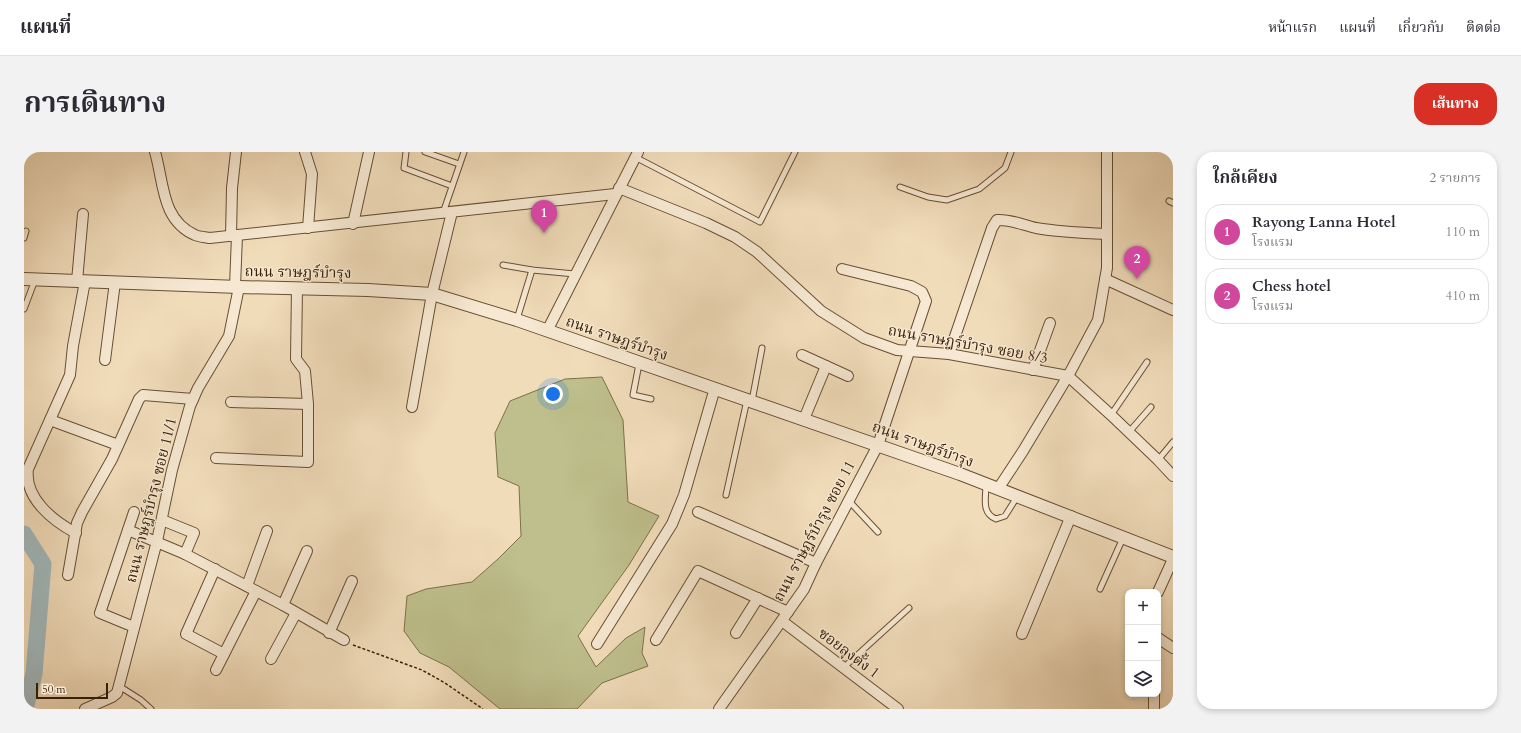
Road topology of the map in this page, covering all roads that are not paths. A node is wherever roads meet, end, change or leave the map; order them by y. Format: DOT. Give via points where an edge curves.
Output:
graph roads {
  1 [pos="155,152"];
  2 [pos="236,152"];
  3 [pos="305,152"];
  4 [pos="369,152"];
  5 [pos="406,152"];
  6 [pos="425,152"];
  7 [pos="464,152"];
  8 [pos="796,152"];
  9 [pos="1011,152"];
  10 [pos="1107,152"];
  11 [pos="636,154"];
  12 [pos="459,164"];
  13 [pos="452,186"];
  14 [pos="900,187"];
  15 [pos="617,191"];
  16 [pos="447,213"];
  17 [pos="83,214"];
  18 [pos="353,224"];
  19 [pos="308,228"];
  20 [pos="26,231"];
  21 [pos="1107,234"];
  22 [pos="234,236"];
  23 [pos="24,238"];
  24 [pos="503,265"];
  25 [pos="842,269"];
  26 [pos="532,270"];
  27 [pos="575,274"];
  28 [pos="30,279"];
  29 [pos="1105,280"];
  30 [pos="81,281"];
  31 [pos="115,282"];
  32 [pos="237,287"];
  33 [pos="297,288"];
  34 [pos="432,294"];
  35 [pos="24,309"];
  36 [pos="1173,310"];
  37 [pos="517,320"];
  38 [pos="1050,323"];
  39 [pos="547,331"];
  40 [pos="762,348"];
  41 [pos="908,351"];
  42 [pos="949,354"];
  43 [pos="802,355"];
  44 [pos="105,360"];
  45 [pos="1147,362"];
  46 [pos="640,363"];
  47 [pos="826,366"];
  48 [pos="1033,370"];
  49 [pos="848,376"];
  50 [pos="1068,376"];
  51 [pos="715,388"];
  52 [pos="193,399"];
  53 [pos="651,399"];
  54 [pos="750,400"];
  55 [pos="231,402"];
  56 [pos="308,404"];
  57 [pos="412,407"];
  58 [pos="1151,407"];
  59 [pos="1111,414"];
  60 [pos="804,419"];
  61 [pos="50,420"];
  62 [pos="1129,432"];
  63 [pos="1173,442"];
  64 [pos="118,445"];
  65 [pos="878,445"];
  66 [pos="216,458"];
  67 [pos="1158,460"];
  68 [pos="1173,476"];
  69 [pos="986,484"];
  70 [pos="998,489"];
  71 [pos="726,495"];
  72 [pos="1017,496"];
  73 [pos="849,501"];
  74 [pos="134,512"];
  75 [pos="698,512"];
  76 [pos="1070,516"];
  77 [pos="162,520"];
  78 [pos="128,530"];
  79 [pos="267,531"];
  80 [pos="878,532"];
  81 [pos="76,533"];
  82 [pos="1123,537"];
  83 [pos="157,541"];
  84 [pos="307,551"];
  85 [pos="185,554"];
  86 [pos="1173,558"];
  87 [pos="816,563"];
  88 [pos="215,569"];
  89 [pos="68,575"];
  90 [pos="352,581"];
  91 [pos="247,586"];
  92 [pos="1100,589"];
  93 [pos="1159,589"];
  94 [pos="256,591"];
  95 [pos="758,598"];
  96 [pos="283,605"];
  97 [pos="909,608"];
  98 [pos="788,612"];
  99 [pos="296,613"];
  100 [pos="782,621"];
  101 [pos="134,627"];
  102 [pos="329,633"];
  103 [pos="736,633"];
  104 [pos="1022,634"];
  105 [pos="344,640"];
  106 [pos="656,640"];
  107 [pos="1161,640"];
  108 [pos="597,644"];
  109 [pos="1173,648"];
  110 [pos="224,654"];
  111 [pos="271,659"];
  112 [pos="843,668"];
  113 [pos="216,670"];
  114 [pos="119,686"];
  115 [pos="1154,697"];
  116 [pos="721,708"];
  117 [pos="85,709"];
  118 [pos="151,709"];
  119 [pos="898,709"];
  120 [pos="1154,709"];
  1 -- 22 [label="street" via="165,200 172,215 182,227 195,235 210,238"];
  2 -- 22 [label="street, ถนน ราษฎร์บำรุง ซอย 11/1" via="232,188"];
  3 -- 19 [label="street" via="312,174"];
  4 -- 18 [label="street"];
  5 -- 13 [label="lane" via="404,168"];
  6 -- 12 [label="lane"];
  7 -- 12 [label="lane"];
  8 -- 11 [label="lane" via="760,222"];
  9 -- 14 [label="lane" via="1004,168 979,189 947,200 928,197"];
  10 -- 21 [label="street"];
  11 -- 15 [label="street"];
  12 -- 13 [label="lane"];
  13 -- 16 [label="lane"];
  15 -- 16 [label="street"];
  15 -- 27 [label="street"];
  15 -- 41 [label="street, ถนน ราษฎร์บำรุง ซอย 8/3" via="706,223 736,237 757,252 835,321 864,338 897,350"];
  16 -- 18 [label="street"];
  16 -- 34 [label="street"];
  17 -- 30 [label="street"];
  18 -- 19 [label="street"];
  19 -- 22 [label="street"];
  20 -- 23 [label="lane"];
  21 -- 29 [label="street"];
  21 -- 42 [label="street" via="1050,230 997,220 992,228"];
  22 -- 32 [label="street, ถนน ราษฎร์บำรุง ซอย 11/1"];
  24 -- 26 [label="lane"];
  25 -- 41 [label="street, ถนน ราษฎร์บำรุง ซอย 11" via="911,286 922,292 926,301"];
  26 -- 27 [label="lane"];
  26 -- 37 [label="lane"];
  27 -- 39 [label="street"];
  28 -- 30 [label="street, ถนน ราษฎร์บำรุง"];
  28 -- 35 [label="lane"];
  29 -- 36 [label="street"];
  29 -- 50 [label="street" via="1098,320"];
  30 -- 31 [label="street, ถนน ราษฎร์บำรุง"];
  30 -- 61 [label="street" via="70,375"];
  31 -- 32 [label="street, ถนน ราษฎร์บำรุง"];
  31 -- 44 [label="street"];
  32 -- 33 [label="street, ถนน ราษฎร์บำรุง"];
  32 -- 52 [label="street, ถนน ราษฎร์บำรุง ซอย 11/1" via="229,336"];
  33 -- 34 [label="street, ถนน ราษฎร์บำรุง"];
  33 -- 56 [label="street" via="296,360 305,371"];
  34 -- 37 [label="street, ถนน ราษฎร์บำรุง"];
  34 -- 57 [label="street"];
  37 -- 39 [label="street, ถนน ราษฎร์บำรุง"];
  38 -- 48 [label="street"];
  39 -- 46 [label="street, ถนน ราษฎร์บำรุง"];
  40 -- 54 [label="lane"];
  41 -- 42 [label="street, ถนน ราษฎร์บำรุง ซอย 8/3"];
  41 -- 65 [label="street, ถนน ราษฎร์บำรุง ซอย 11"];
  42 -- 48 [label="street, ถนน ราษฎร์บำรุง ซอย 8/3"];
  43 -- 47 [label="street"];
  45 -- 59 [label="lane"];
  46 -- 51 [label="street, ถนน ราษฎร์บำรุง"];
  46 -- 53 [label="lane" via="633,395"];
  47 -- 49 [label="street"];
  47 -- 60 [label="street"];
  48 -- 50 [label="street, ถนน ราษฎร์บำรุง ซอย 8/3"];
  50 -- 59 [label="street"];
  50 -- 70 [label="street"];
  51 -- 54 [label="street, ถนน ราษฎร์บำรุง"];
  51 -- 108 [label="street" via="684,495 672,524"];
  52 -- 64 [label="street" via="141,396"];
  52 -- 77 [label="street, ถนน ราษฎร์บำรุง ซอย 11/1" via="172,470"];
  54 -- 60 [label="street, ถนน ราษฎร์บำรุง"];
  54 -- 71 [label="lane"];
  55 -- 56 [label="street"];
  56 -- 66 [label="street" via="308,462"];
  58 -- 62 [label="lane"];
  59 -- 62 [label="street"];
  60 -- 65 [label="street, ถนน ราษฎร์บำรุง"];
  61 -- 64 [label="street"];
  61 -- 81 [label="street" via="26,477 30,491 41,507 64,527"];
  62 -- 67 [label="street"];
  63 -- 67 [label="lane"];
  64 -- 81 [label="street" via="82,512"];
  65 -- 69 [label="street, ถนน ราษฎร์บำรุง"];
  65 -- 73 [label="street, ถนน ราษฎร์บำรุง ซอย 11"];
  67 -- 68 [label="street"];
  69 -- 70 [label="street, ถนน ราษฎร์บำรุง"];
  69 -- 72 [label="lane" via="985,509 996,519 1005,516"];
  70 -- 72 [label="street, ถนน ราษฎร์บำรุง"];
  72 -- 76 [label="street, ถนน ราษฎร์บำรุง"];
  73 -- 80 [label="lane"];
  73 -- 87 [label="street, ถนน ราษฎร์บำรุง ซอย 11"];
  74 -- 78 [label="street"];
  75 -- 87 [label="street"];
  76 -- 82 [label="street, ถนน ราษฎร์บำรุง"];
  76 -- 104 [label="street"];
  77 -- 83 [label="street, ถนน ราษฎร์บำรุง ซอย 11/1"];
  77 -- 85 [label="street" via="194,533"];
  78 -- 83 [label="street"];
  78 -- 101 [label="street" via="100,613"];
  79 -- 91 [label="street"];
  81 -- 89 [label="street"];
  82 -- 86 [label="street, ถนน ราษฎร์บำรุง"];
  82 -- 92 [label="lane"];
  83 -- 85 [label="street"];
  83 -- 101 [label="street, ถนน ราษฎร์บำรุง ซอย 11/1"];
  84 -- 96 [label="street"];
  85 -- 88 [label="street"];
  86 -- 93 [label="street"];
  87 -- 98 [label="street, ถนน ราษฎร์บำรุง ซอย 11" via="804,589"];
  88 -- 91 [label="street"];
  88 -- 110 [label="street" via="186,634"];
  90 -- 102 [label="street"];
  91 -- 94 [label="street"];
  94 -- 96 [label="street"];
  94 -- 110 [label="street"];
  95 -- 98 [label="street"];
  95 -- 103 [label="street"];
  95 -- 106 [label="street" via="698,571"];
  96 -- 99 [label="street"];
  97 -- 112 [label="lane"];
  98 -- 100 [label="street, ถนน ราษฎร์บำรุง ซอย 11"];
  99 -- 102 [label="street"];
  99 -- 111 [label="street"];
  100 -- 112 [label="street, ซอยลุงตั้ง 1"];
  100 -- 116 [label="street, ถนน ราษฎร์บำรุง ซอย 11"];
  101 -- 114 [label="street, ถนน ราษฎร์บำรุง ซอย 11/1"];
  102 -- 105 [label="street"];
  107 -- 109 [label="street"];
  110 -- 113 [label="street"];
  112 -- 119 [label="street, ซอยลุงตั้ง 1"];
  114 -- 117 [label="street, ถนน ราษฎร์บำรุง ซอย 11/1" via="112,697"];
  114 -- 118 [label="lane"];
  115 -- 120 [label="street"];
}
